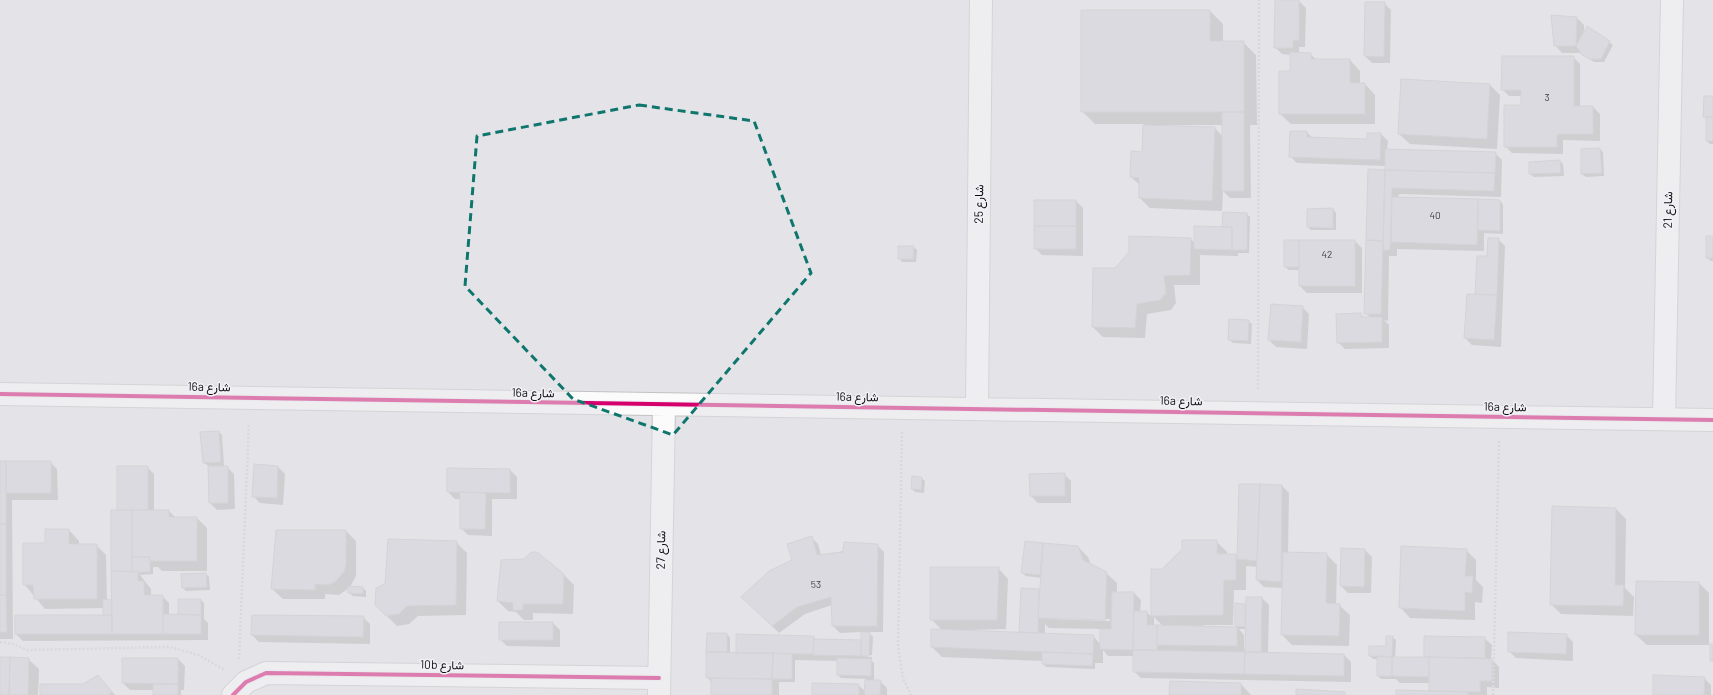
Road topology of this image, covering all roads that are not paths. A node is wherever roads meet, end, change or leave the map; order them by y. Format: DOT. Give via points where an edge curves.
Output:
graph roads {
  1 [pos="981,0"];
  2 [pos="1672,0"];
  3 [pos="0,394"];
  4 [pos="664,406"];
  5 [pos="976,408"];
  6 [pos="1664,419"];
  7 [pos="1713,420"];
  8 [pos="239,685"];
  9 [pos="659,687"];
  1 -- 5 [label="street, شارع 25"];
  2 -- 6 [label="street, شارع 21"];
  3 -- 4 [label="street, 16a شارع"];
  4 -- 5 [label="street, 16a شارع"];
  4 -- 9 [label="street, شارع 27"];
  5 -- 6 [label="street, 16a شارع"];
  6 -- 7 [label="street, 16a شارع"];
  8 -- 9 [label="street, 10b شارع" via="266,673 288,672"];
}
